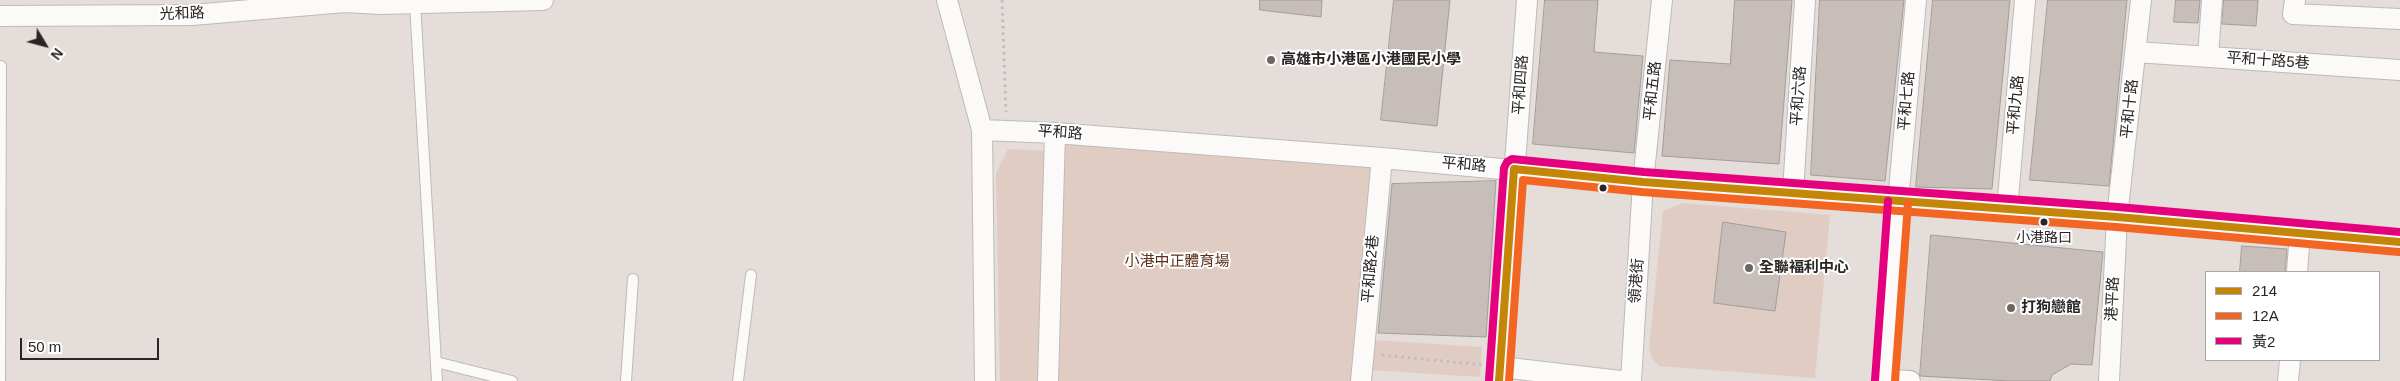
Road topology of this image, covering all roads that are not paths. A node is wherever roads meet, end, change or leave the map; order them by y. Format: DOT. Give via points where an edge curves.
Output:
graph roads {
  1 [pos="544,0"];
  2 [pos="947,0"];
  3 [pos="1527,0"];
  4 [pos="1662,0"];
  5 [pos="1805,0"];
  6 [pos="1916,0"];
  7 [pos="2025,0"];
  8 [pos="2141,0"];
  9 [pos="2212,0"];
  10 [pos="345,1"];
  11 [pos="381,2"];
  12 [pos="416,3"];
  13 [pos="2294,7"];
  14 [pos="0,16"];
  15 [pos="2400,19"];
  16 [pos="2136,52"];
  17 [pos="2208,57"];
  18 [pos="1,66"];
  19 [pos="2400,70"];
  20 [pos="982,130"];
  21 [pos="1055,133"];
  22 [pos="1382,158"];
  23 [pos="1514,169"];
  24 [pos="1644,182"];
  25 [pos="1793,192"];
  26 [pos="1898,202"];
  27 [pos="2007,210"];
  28 [pos="2117,217"];
  29 [pos="2300,234"];
  30 [pos="2400,242"];
  31 [pos="2297,271"];
  32 [pos="751,275"];
  33 [pos="633,279"];
  34 [pos="2290,361"];
  35 [pos="436,362"];
  36 [pos="1500,374"];
  37 [pos="1886,380"];
  38 [pos="0,381"];
  39 [pos="437,381"];
  40 [pos="512,381"];
  41 [pos="626,381"];
  42 [pos="738,381"];
  43 [pos="985,381"];
  44 [pos="1048,381"];
  45 [pos="1361,381"];
  46 [pos="1620,381"];
  47 [pos="1631,381"];
  48 [pos="1910,381"];
  49 [pos="2109,381"];
  50 [pos="2288,381"];
  1 -- 12 [label="street, 光和路"];
  2 -- 20 [label="street"];
  3 -- 23 [label="street, 平和四路"];
  4 -- 24 [label="street, 平和五路"];
  5 -- 25 [label="street, 平和六路"];
  6 -- 26 [label="street, 平和七路"];
  7 -- 27 [label="street, 平和九路"];
  8 -- 16 [label="street, 平和十路"];
  9 -- 17 [label="street"];
  10 -- 11 [label="street, 光和路"];
  10 -- 14 [label="street, 光和路" via="192,15"];
  11 -- 12 [label="street, 光和路"];
  12 -- 35 [label="lane"];
  13 -- 15 [label="street"];
  16 -- 17 [label="street, 平和十路5巷"];
  16 -- 28 [label="street, 平和十路"];
  17 -- 19 [label="street, 平和十路5巷"];
  18 -- 38 [label="lane"];
  20 -- 21 [label="street, 平和路"];
  20 -- 43 [label="street"];
  21 -- 22 [label="street, 平和路"];
  21 -- 44 [label="street"];
  22 -- 23 [label="street, 平和路"];
  22 -- 45 [label="street, 平和路2巷"];
  23 -- 24 [label="street, 平和路"];
  23 -- 36 [label="street, 平和四路"];
  24 -- 25 [label="street, 平和路"];
  24 -- 47 [label="street, 領港街"];
  25 -- 26 [label="street, 平和路"];
  26 -- 27 [label="street, 平和路"];
  26 -- 37 [label="street, 平和七路"];
  27 -- 28 [label="street, 平和路"];
  28 -- 29 [label="street, 平和路"];
  28 -- 49 [label="street, 港平路"];
  29 -- 30 [label="street, 平和路"];
  29 -- 31 [label="street"];
  32 -- 42 [label="lane"];
  33 -- 41 [label="lane"];
  34 -- 50 [label="street"];
  35 -- 39 [label="lane"];
  35 -- 40 [label="lane"];
  36 -- 46 [label="street"];
  37 -- 48 [label="street"];
}
